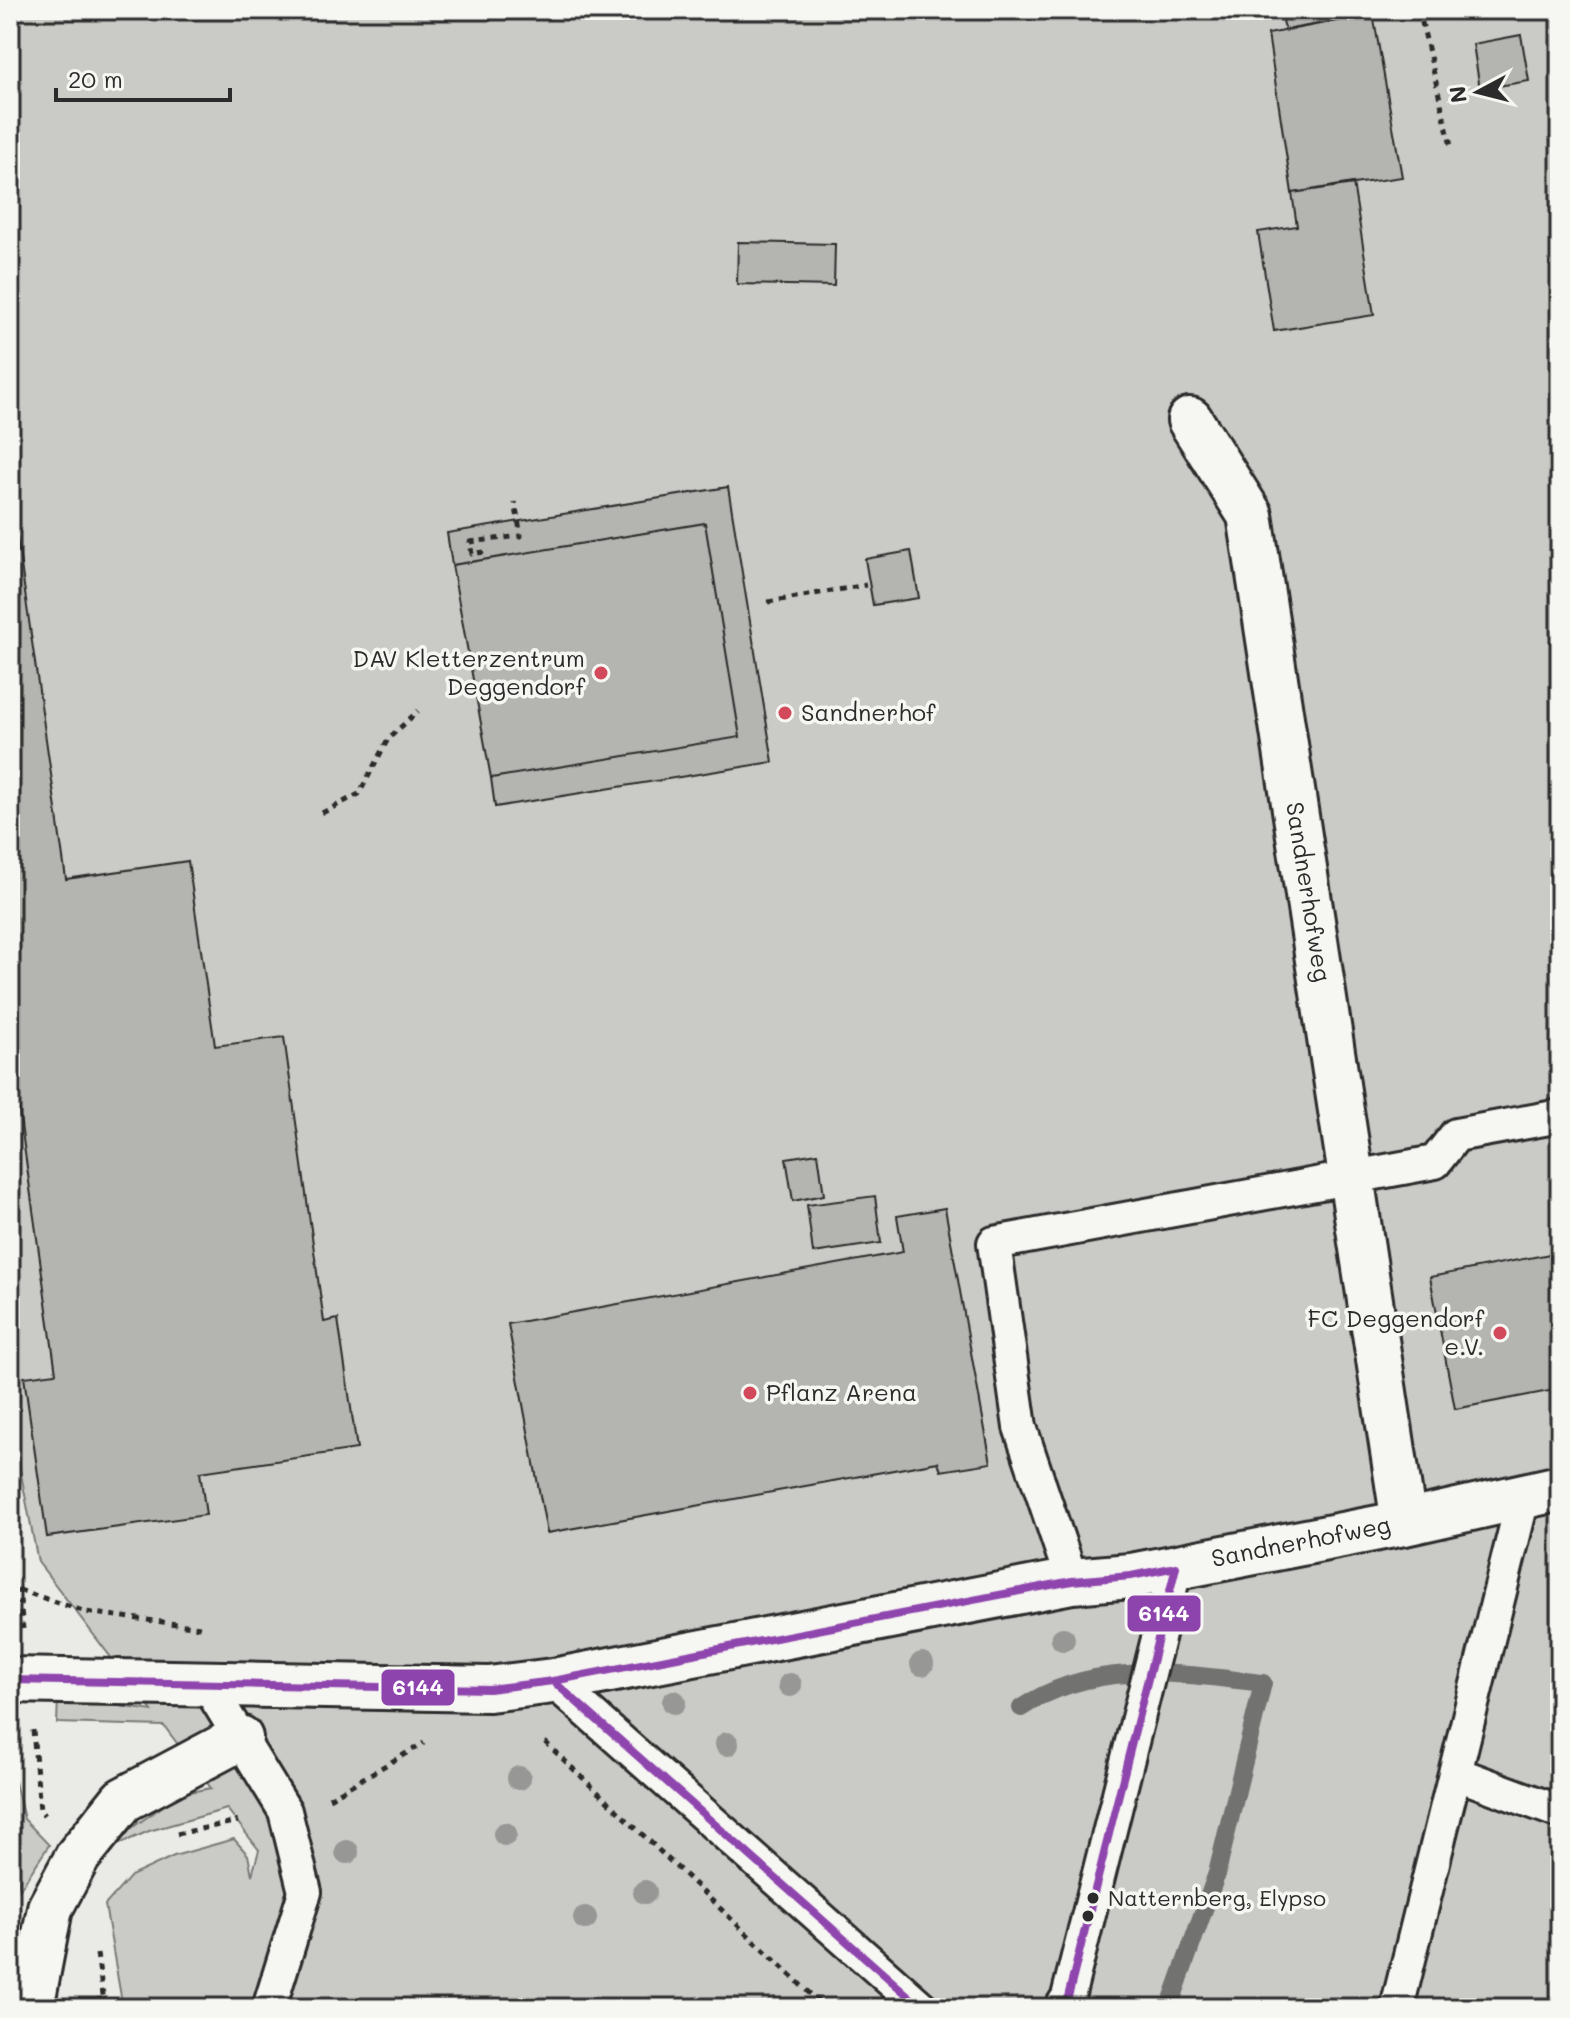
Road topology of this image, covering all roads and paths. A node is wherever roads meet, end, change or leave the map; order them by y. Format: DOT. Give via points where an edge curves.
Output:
graph roads {
  1 [pos="1419,10"];
  2 [pos="1451,146"];
  3 [pos="1190,420"];
  4 [pos="515,502"];
  5 [pos="484,552"];
  6 [pos="866,585"];
  7 [pos="768,602"];
  8 [pos="418,711"];
  9 [pos="322,813"];
  10 [pos="1560,1116"];
  11 [pos="1351,1176"];
  12 [pos="1542,1491"];
  13 [pos="1404,1523"];
  14 [pos="1176,1567"];
  15 [pos="10,1579"];
  16 [pos="1072,1581"];
  17 [pos="19,1680"];
  18 [pos="553,1681"];
  19 [pos="206,1682"];
  20 [pos="540,1737"];
  21 [pos="240,1738"];
  22 [pos="1455,1773"];
  23 [pos="1560,1812"];
  24 [pos="78,1856"];
  25 [pos="31,2008"];
  26 [pos="269,2008"];
  27 [pos="825,2008"];
  28 [pos="922,2008"];
  29 [pos="1061,2008"];
  30 [pos="1397,2008"];
  1 -- 2 [label="path"];
  3 -- 11 [label="street, Sandnerhofweg" via="1250,515"];
  4 -- 5 [label="path" via="521,536 470,542 472,554"];
  6 -- 7 [label="path"];
  8 -- 9 [label="path" via="388,739 359,794"];
  10 -- 11 [label="lane" via="1456,1135 1435,1162"];
  11 -- 13 [label="street, Sandnerhofweg"];
  11 -- 16 [label="lane" via="994,1243 1020,1427"];
  12 -- 13 [label="street, Sandnerhofweg"];
  12 -- 22 [label="lane"];
  13 -- 14 [label="street, Sandnerhofweg"];
  14 -- 16 [label="street, Sandnerhofweg"];
  14 -- 29 [label="lane"];
  15 -- 17 [label="path" via="19,1590"];
  16 -- 18 [label="street, Sandnerhofweg"];
  17 -- 19 [label="street, Sandnerhofweg"];
  17 -- 24 [label="path" via="40,1810"];
  18 -- 19 [label="street, Sandnerhofweg" via="489,1689"];
  18 -- 28 [label="lane"];
  19 -- 21 [label="lane"];
  20 -- 27 [label="path"];
  21 -- 24 [label="street" via="123,1800"];
  21 -- 26 [label="lane" via="285,1811 305,1892"];
  22 -- 23 [label="lane"];
  22 -- 30 [label="lane"];
  24 -- 25 [label="street" via="50,1908"];
}
